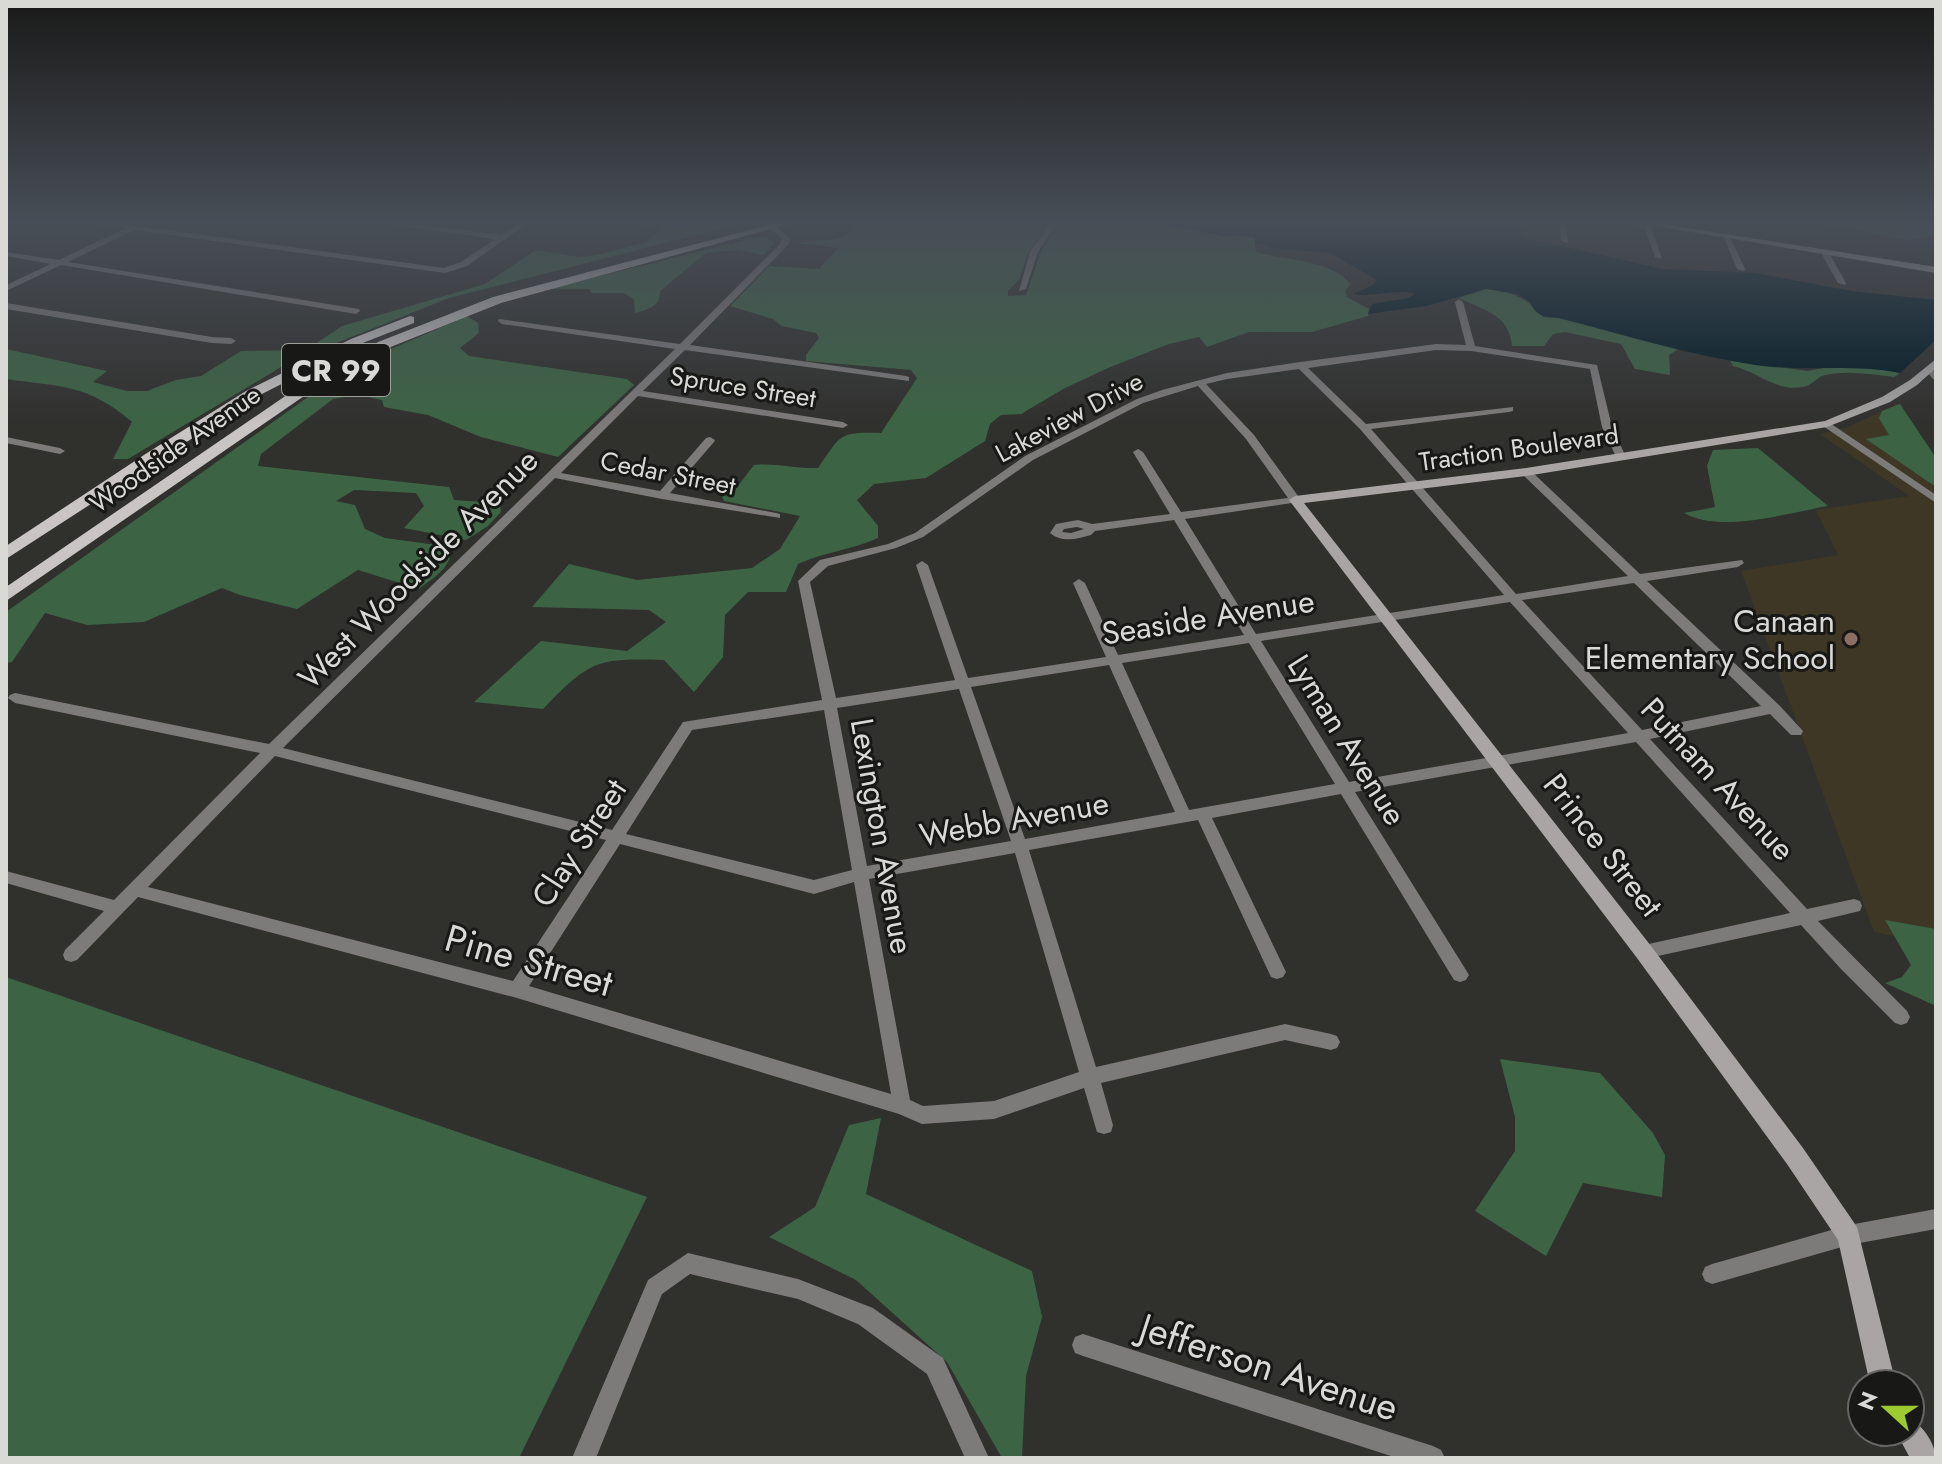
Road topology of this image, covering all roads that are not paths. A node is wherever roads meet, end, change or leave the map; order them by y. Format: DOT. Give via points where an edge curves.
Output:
graph roads {
  1 [pos="235,291"];
  2 [pos="504,291"];
  3 [pos="529,291"];
  4 [pos="737,291"];
  5 [pos="1459,302"];
  6 [pos="6,306"];
  7 [pos="356,311"];
  8 [pos="502,321"];
  9 [pos="231,341"];
  10 [pos="682,346"];
  11 [pos="1471,348"];
  12 [pos="1300,365"];
  13 [pos="1934,369"];
  14 [pos="906,379"];
  15 [pos="1200,383"];
  16 [pos="636,393"];
  17 [pos="1509,409"];
  18 [pos="1827,424"];
  19 [pos="843,425"];
  20 [pos="1364,427"];
  21 [pos="6,440"];
  22 [pos="710,440"];
  23 [pos="60,451"];
  24 [pos="1138,452"];
  25 [pos="1621,457"];
  26 [pos="1526,472"];
  27 [pos="551,474"];
  28 [pos="1414,485"];
  29 [pos="662,496"];
  30 [pos="1295,500"];
  31 [pos="1936,500"];
  32 [pos="776,516"];
  33 [pos="1177,516"];
  34 [pos="1091,528"];
  35 [pos="6,554"];
  36 [pos="824,563"];
  37 [pos="1738,563"];
  38 [pos="922,565"];
  39 [pos="1636,578"];
  40 [pos="1079,583"];
  41 [pos="6,595"];
  42 [pos="1514,599"];
  43 [pos="1385,617"];
  44 [pos="1250,639"];
  45 [pos="1112,661"];
  46 [pos="964,683"];
  47 [pos="15,698"];
  48 [pos="830,704"];
  49 [pos="1774,708"];
  50 [pos="688,726"];
  51 [pos="1796,731"];
  52 [pos="1640,736"];
  53 [pos="272,750"];
  54 [pos="1496,761"];
  55 [pos="1343,787"];
  56 [pos="1193,815"];
  57 [pos="615,837"];
  58 [pos="1021,848"];
  59 [pos="860,874"];
  60 [pos="6,877"];
  61 [pos="135,890"];
  62 [pos="1854,906"];
  63 [pos="117,908"];
  64 [pos="1805,916"];
  65 [pos="1644,952"];
  66 [pos="71,955"];
  67 [pos="1277,972"];
  68 [pos="1460,975"];
  69 [pos="517,990"];
  70 [pos="1901,1017"];
  71 [pos="1331,1042"];
  72 [pos="1090,1077"];
  73 [pos="902,1106"];
  74 [pos="1104,1125"];
  75 [pos="1936,1219"];
  76 [pos="1849,1235"];
  77 [pos="1712,1274"];
  78 [pos="1083,1345"];
  79 [pos="1879,1368"];
  80 [pos="1394,1452"];
  81 [pos="584,1458"];
  82 [pos="977,1458"];
  83 [pos="1433,1458"];
  1 -- 7 [label="street"];
  2 -- 35 [label="main road, Woodside Avenue / CR 99" via="357,340 237,401"];
  3 -- 41 [label="main road, Woodside Avenue / CR 99" via="383,345 302,391"];
  4 -- 10 [label="street, West Woodside Avenue"];
  5 -- 11 [label="street"];
  6 -- 9 [label="street"];
  8 -- 10 [label="street"];
  10 -- 14 [label="street"];
  10 -- 16 [label="street, West Woodside Avenue"];
  11 -- 12 [label="street, Lakeview Drive" via="1413,348"];
  11 -- 25 [label="street, Lakeview Drive" via="1594,367 1607,427"];
  12 -- 15 [label="street, Lakeview Drive"];
  12 -- 20 [label="street, Putnam Avenue"];
  13 -- 18 [label="street, Traction Boulevard" via="1853,416"];
  15 -- 30 [label="street, Prince Street" via="1250,437"];
  15 -- 36 [label="street, Lakeview Drive" via="1140,401 1071,435 919,535"];
  16 -- 19 [label="street, Spruce Street"];
  16 -- 27 [label="street, West Woodside Avenue"];
  17 -- 20 [label="street"];
  18 -- 25 [label="street, Traction Boulevard"];
  18 -- 31 [label="street"];
  20 -- 28 [label="street, Putnam Avenue"];
  21 -- 23 [label="street"];
  22 -- 29 [label="street"];
  24 -- 33 [label="street, Lyman Avenue"];
  25 -- 26 [label="street, Traction Boulevard"];
  26 -- 28 [label="street, Traction Boulevard"];
  26 -- 39 [label="street"];
  27 -- 29 [label="street, Cedar Street"];
  27 -- 53 [label="street, West Woodside Avenue"];
  28 -- 30 [label="street, Traction Boulevard"];
  28 -- 42 [label="street, Putnam Avenue"];
  29 -- 32 [label="street, Cedar Street"];
  30 -- 33 [label="street, Traction Boulevard"];
  30 -- 43 [label="street, Prince Street"];
  33 -- 34 [label="street, Traction Boulevard"];
  33 -- 44 [label="street, Lyman Avenue"];
  36 -- 48 [label="street, Lexington Avenue" via="804,581"];
  37 -- 39 [label="street, Seaside Avenue"];
  38 -- 46 [label="street"];
  39 -- 42 [label="street, Seaside Avenue"];
  39 -- 49 [label="street"];
  40 -- 45 [label="street"];
  42 -- 43 [label="street, Seaside Avenue"];
  42 -- 52 [label="street, Putnam Avenue"];
  43 -- 44 [label="street, Seaside Avenue"];
  43 -- 54 [label="street, Prince Street"];
  44 -- 45 [label="street, Seaside Avenue"];
  44 -- 55 [label="street, Lyman Avenue"];
  45 -- 46 [label="street, Seaside Avenue"];
  45 -- 56 [label="street"];
  46 -- 48 [label="street, Seaside Avenue"];
  46 -- 58 [label="street"];
  47 -- 53 [label="street, Webb Avenue"];
  48 -- 50 [label="street, Seaside Avenue"];
  48 -- 59 [label="street, Lexington Avenue"];
  49 -- 51 [label="street"];
  49 -- 52 [label="street, Webb Avenue"];
  50 -- 57 [label="street, Clay Street"];
  52 -- 54 [label="street, Webb Avenue"];
  52 -- 64 [label="street, Putnam Avenue"];
  53 -- 57 [label="street, Webb Avenue"];
  53 -- 61 [label="street, West Woodside Avenue"];
  54 -- 55 [label="street, Webb Avenue"];
  54 -- 65 [label="street, Prince Street"];
  55 -- 56 [label="street, Webb Avenue"];
  55 -- 68 [label="street, Lyman Avenue"];
  56 -- 58 [label="street, Webb Avenue"];
  56 -- 67 [label="street"];
  57 -- 59 [label="street, Webb Avenue" via="814,887"];
  57 -- 69 [label="street, Clay Street"];
  58 -- 59 [label="street, Webb Avenue"];
  58 -- 72 [label="street"];
  59 -- 73 [label="street, Lexington Avenue"];
  60 -- 63 [label="street"];
  61 -- 63 [label="street, West Woodside Avenue"];
  61 -- 69 [label="street, Pine Street"];
  62 -- 64 [label="street"];
  63 -- 66 [label="street, West Woodside Avenue"];
  64 -- 65 [label="street"];
  64 -- 70 [label="street, Putnam Avenue"];
  65 -- 76 [label="street, Prince Street"];
  69 -- 73 [label="street, Pine Street"];
  71 -- 72 [label="street" via="1285,1032"];
  72 -- 73 [label="street" via="994,1110 922,1115"];
  72 -- 74 [label="street"];
  75 -- 76 [label="street"];
  76 -- 77 [label="street"];
  76 -- 79 [label="street, Prince Street"];
  78 -- 80 [label="street, Jefferson Avenue"];
  80 -- 83 [label="street, Jefferson Avenue"];
  81 -- 82 [label="street" via="655,1287 688,1263 798,1289 865,1316 935,1366"];
}
